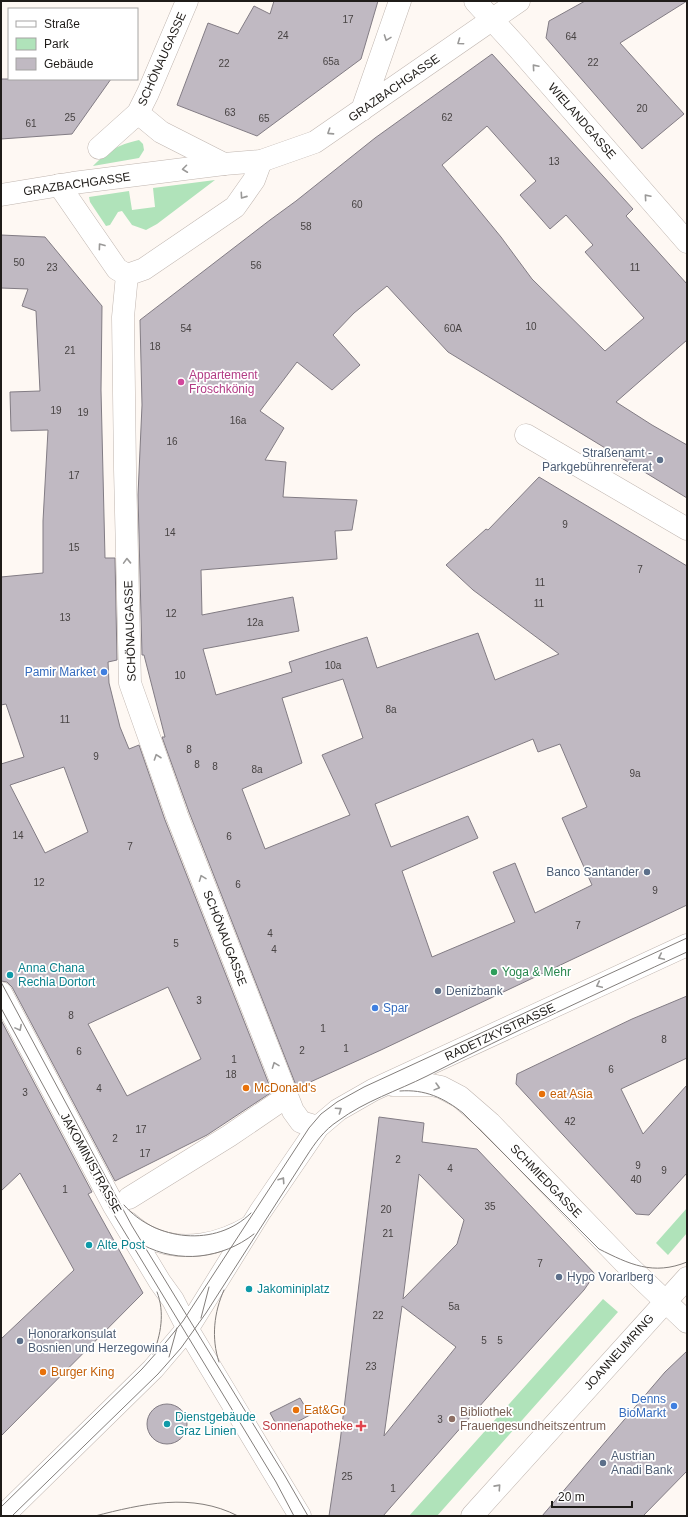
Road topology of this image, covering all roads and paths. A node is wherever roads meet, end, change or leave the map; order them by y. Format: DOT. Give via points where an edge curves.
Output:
graph roads {
  1 [pos="187,1"];
  2 [pos="400,1"];
  3 [pos="475,1"];
  4 [pos="520,1"];
  5 [pos="492,20"];
  6 [pos="362,110"];
  7 [pos="138,113"];
  8 [pos="99,148"];
  9 [pos="261,161"];
  10 [pos="224,164"];
  11 [pos="59,185"];
  12 [pos="1,195"];
  13 [pos="687,242"];
  14 [pos="126,275"];
  15 [pos="526,435"];
  16 [pos="687,529"];
  17 [pos="687,945"];
  18 [pos="1,993"];
  19 [pos="384,1085"];
  20 [pos="276,1104"];
  21 [pos="318,1127"];
  22 [pos="125,1208"];
  23 [pos="252,1226"];
  24 [pos="687,1278"];
  25 [pos="215,1284"];
  26 [pos="173,1300"];
  27 [pos="666,1301"];
  28 [pos="687,1322"];
  29 [pos="188,1328"];
  30 [pos="3,1516"];
  31 [pos="300,1516"];
  32 [pos="472,1516"];
  1 -- 7 [label="street, SCHÖNAUGASSE"];
  2 -- 6 [label="street, one-way"];
  3 -- 5 [label="street, WIELANDGASSE"];
  4 -- 5 [label="street, GRAZBACHGASSE"];
  5 -- 6 [label="street, GRAZBACHGASSE, one-way"];
  13 -- 5 [label="street, WIELANDGASSE, one-way"];
  6 -- 9 [label="street, GRAZBACHGASSE, one-way" via="315,142"];
  7 -- 8 [label="street, SCHÖNAUGASSE"];
  7 -- 10 [label="street" via="161,132"];
  9 -- 10 [label="street, GRAZBACHGASSE"];
  9 -- 14 [label="street, one-way" via="254,180 235,206 144,269"];
  10 -- 11 [label="street, GRAZBACHGASSE, one-way"];
  11 -- 12 [label="street, GRAZBACHGASSE"];
  14 -- 11 [label="street, one-way" via="117,268"];
  21 -- 14 [label="street, SCHÖNAUGASSE, one-way" via="301,1122 293,1112 177,816 130,683 123,317"];
  15 -- 16 [label="street"];
  17 -- 19 [label="street, RADETZKYSTRASSE, one-way"];
  18 -- 22 [label="street, JAKOMINISTRASSE, one-way" via="104,1187"];
  21 -- 19 [label="street, RADETZKYSTRASSE, one-way" via="338,1110"];
  19 -- 27 [label="street, SCHMIEDGASSE, one-way" via="431,1085 460,1097 490,1122 624,1262"];
  20 -- 22 [label="street"];
  23 -- 21 [label="street, one-way"];
  22 -- 23 [label="street" via="150,1238 174,1244 197,1246 236,1235"];
  22 -- 26 [label="street, JAKOMINISTRASSE" via="160,1282"];
  23 -- 25 [label="street"];
  24 -- 27 [label="street, JOANNEUMRING"];
  25 -- 26 [label="street"];
  25 -- 29 [label="street"];
  26 -- 29 [label="street, JAKOMINISTRASSE"];
  27 -- 28 [label="street, SCHMIEDGASSE"];
  32 -- 27 [label="street, JOANNEUMRING, one-way"];
  29 -- 30 [label="street" via="153,1369"];
  29 -- 31 [label="street"];
}
